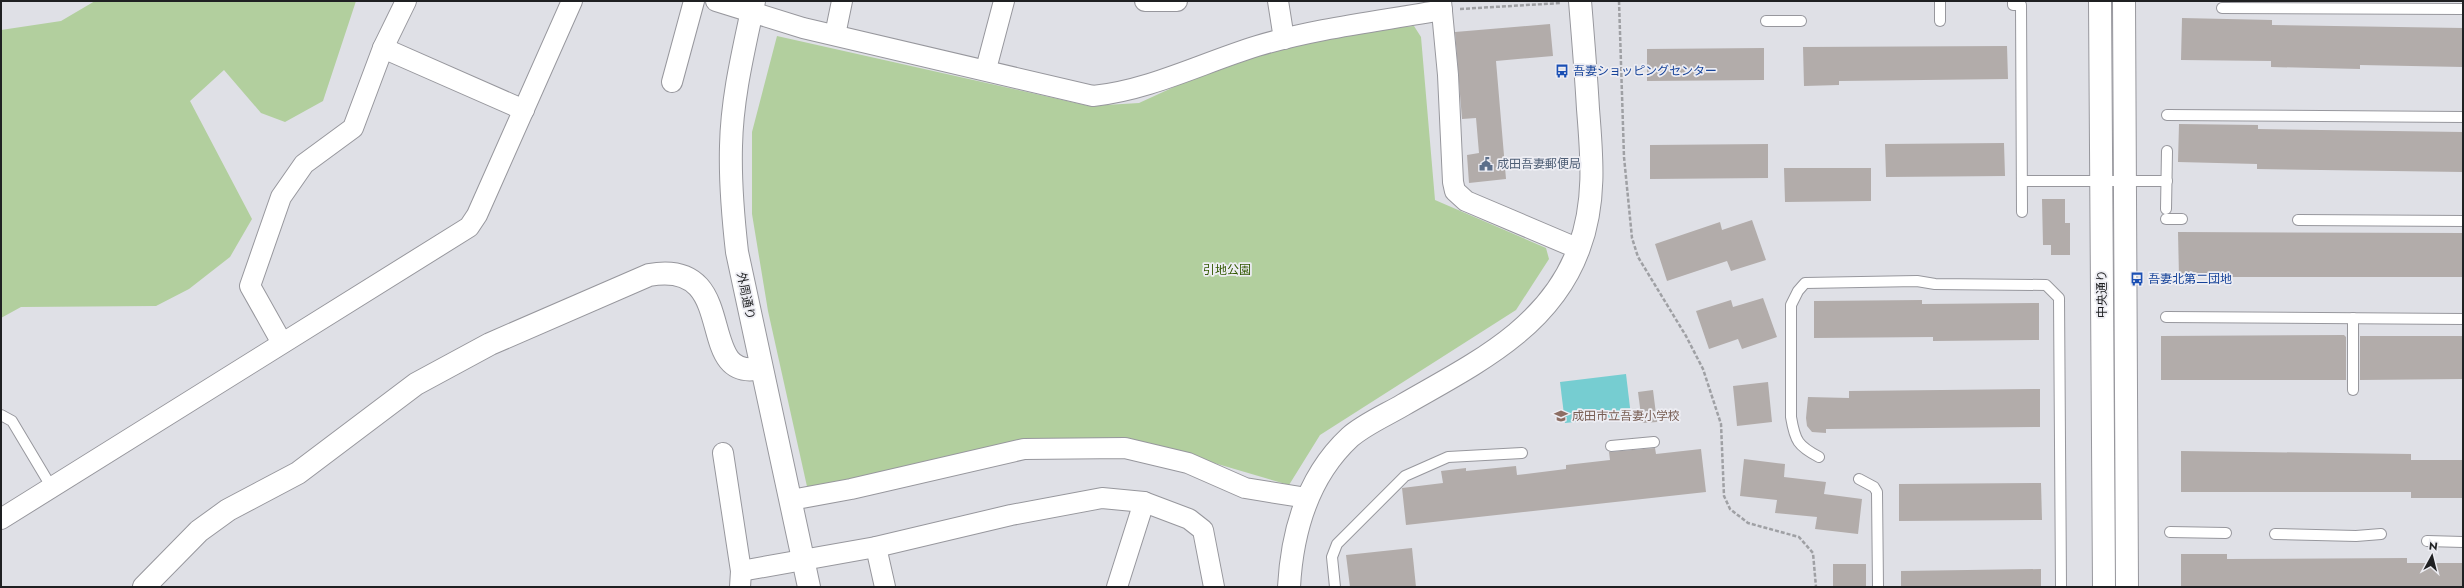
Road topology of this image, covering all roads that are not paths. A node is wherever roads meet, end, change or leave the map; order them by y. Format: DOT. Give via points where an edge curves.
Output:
graph roads {
  1 [pos="406,1"];
  2 [pos="572,1"];
  3 [pos="694,1"];
  4 [pos="716,1"];
  5 [pos="842,1"];
  6 [pos="1004,1"];
  7 [pos="1145,1"];
  8 [pos="1177,1"];
  9 [pos="1278,1"];
  10 [pos="1940,1"];
  11 [pos="2013,1"];
  12 [pos="2100,1"];
  13 [pos="2124,1"];
  14 [pos="1574,2"];
  15 [pos="1441,5"];
  16 [pos="753,7"];
  17 [pos="2222,8"];
  18 [pos="2463,9"];
  19 [pos="1766,21"];
  20 [pos="1801,21"];
  21 [pos="1940,21"];
  22 [pos="835,35"];
  23 [pos="1284,39"];
  24 [pos="383,48"];
  25 [pos="986,69"];
  26 [pos="672,82"];
  27 [pos="524,110"];
  28 [pos="2167,115"];
  29 [pos="2463,117"];
  30 [pos="2167,152"];
  31 [pos="2022,181"];
  32 [pos="2102,181"];
  33 [pos="2125,181"];
  34 [pos="2167,181"];
  35 [pos="2022,212"];
  36 [pos="2182,219"];
  37 [pos="2298,220"];
  38 [pos="2463,221"];
  39 [pos="1579,249"];
  40 [pos="2166,317"];
  41 [pos="2353,318"];
  42 [pos="2463,319"];
  43 [pos="282,343"];
  44 [pos="761,368"];
  45 [pos="2352,390"];
  46 [pos="1,415"];
  47 [pos="1654,442"];
  48 [pos="1611,446"];
  49 [pos="723,453"];
  50 [pos="1522,453"];
  51 [pos="1819,457"];
  52 [pos="1859,479"];
  53 [pos="52,488"];
  54 [pos="1307,498"];
  55 [pos="791,500"];
  56 [pos="1144,502"];
  57 [pos="1,519"];
  58 [pos="2170,532"];
  59 [pos="2226,533"];
  60 [pos="2275,534"];
  61 [pos="2381,534"];
  62 [pos="2426,541"];
  63 [pos="2463,542"];
  64 [pos="876,547"];
  65 [pos="804,560"];
  66 [pos="740,579"];
  67 [pos="144,587"];
  68 [pos="809,587"];
  69 [pos="885,587"];
  70 [pos="1116,587"];
  71 [pos="1214,587"];
  72 [pos="1289,587"];
  73 [pos="1335,587"];
  74 [pos="1878,587"];
  75 [pos="2061,587"];
  76 [pos="2104,587"];
  77 [pos="2127,587"];
  1 -- 24 [label="street"];
  2 -- 27 [label="street"];
  3 -- 26 [label="street"];
  4 -- 16 [label="street"];
  5 -- 22 [label="street"];
  6 -- 25 [label="street"];
  7 -- 8 [label="street"];
  9 -- 23 [label="street"];
  10 -- 21 [label="lane"];
  11 -- 31 [label="lane" via="2013,6 2021,5"];
  12 -- 32 [label="street, 中央通り"];
  13 -- 33 [label="street, 中央通り"];
  14 -- 39 [label="street" via="1592,165 1592,198"];
  15 -- 23 [label="street"];
  15 -- 39 [label="street" via="1448,75 1452,182 1455,191 1466,201"];
  16 -- 22 [label="street"];
  16 -- 44 [label="street, 外周通り" via="734,107 731,178 737,252"];
  17 -- 18 [label="lane"];
  19 -- 20 [label="lane"];
  22 -- 25 [label="street"];
  23 -- 25 [label="street" via="1129,91 1092,96"];
  24 -- 27 [label="street"];
  24 -- 43 [label="street" via="353,128 304,164 281,197 250,286"];
  27 -- 43 [label="street" via="477,215 468,227"];
  28 -- 29 [label="lane"];
  30 -- 34 [label="lane"];
  31 -- 32 [label="lane"];
  31 -- 35 [label="lane"];
  32 -- 33 [label="lane"];
  32 -- 76 [label="street, 中央通り"];
  33 -- 34 [label="lane"];
  33 -- 77 [label="street, 中央通り"];
  34 -- 36 [label="lane" via="2166,214"];
  37 -- 38 [label="lane"];
  39 -- 54 [label="street" via="1561,286 1538,315 1514,338 1351,437 1324,469"];
  40 -- 41 [label="lane"];
  41 -- 42 [label="lane"];
  41 -- 45 [label="lane"];
  43 -- 53 [label="street"];
  44 -- 55 [label="street, 外周通り"];
  44 -- 67 [label="street" via="739,368 730,362 701,287 690,278 677,274 649,275 490,344 416,384 298,473 228,510 199,531"];
  46 -- 53 [label="lane" via="12,421"];
  47 -- 48 [label="lane"];
  49 -- 66 [label="street"];
  50 -- 73 [label="lane" via="1448,457 1405,476 1337,544 1332,557"];
  51 -- 75 [label="lane" via="1802,448 1794,434 1791,417 1791,305 1805,283 1917,281 1935,284 2046,285 2059,298"];
  52 -- 74 [label="lane" via="1874,487 1877,492"];
  53 -- 57 [label="street"];
  54 -- 55 [label="street" via="1245,488 1188,463 1125,448 1024,450"];
  54 -- 72 [label="street" via="1294,540"];
  55 -- 65 [label="street, 外周通り"];
  56 -- 64 [label="street" via="1102,498 1011,515"];
  56 -- 70 [label="street"];
  56 -- 71 [label="street" via="1189,519 1203,530"];
  58 -- 59 [label="lane"];
  60 -- 61 [label="lane"];
  62 -- 63 [label="lane"];
  64 -- 65 [label="street"];
  64 -- 69 [label="street"];
  65 -- 66 [label="street"];
  65 -- 68 [label="street, 外周通り"];
}
